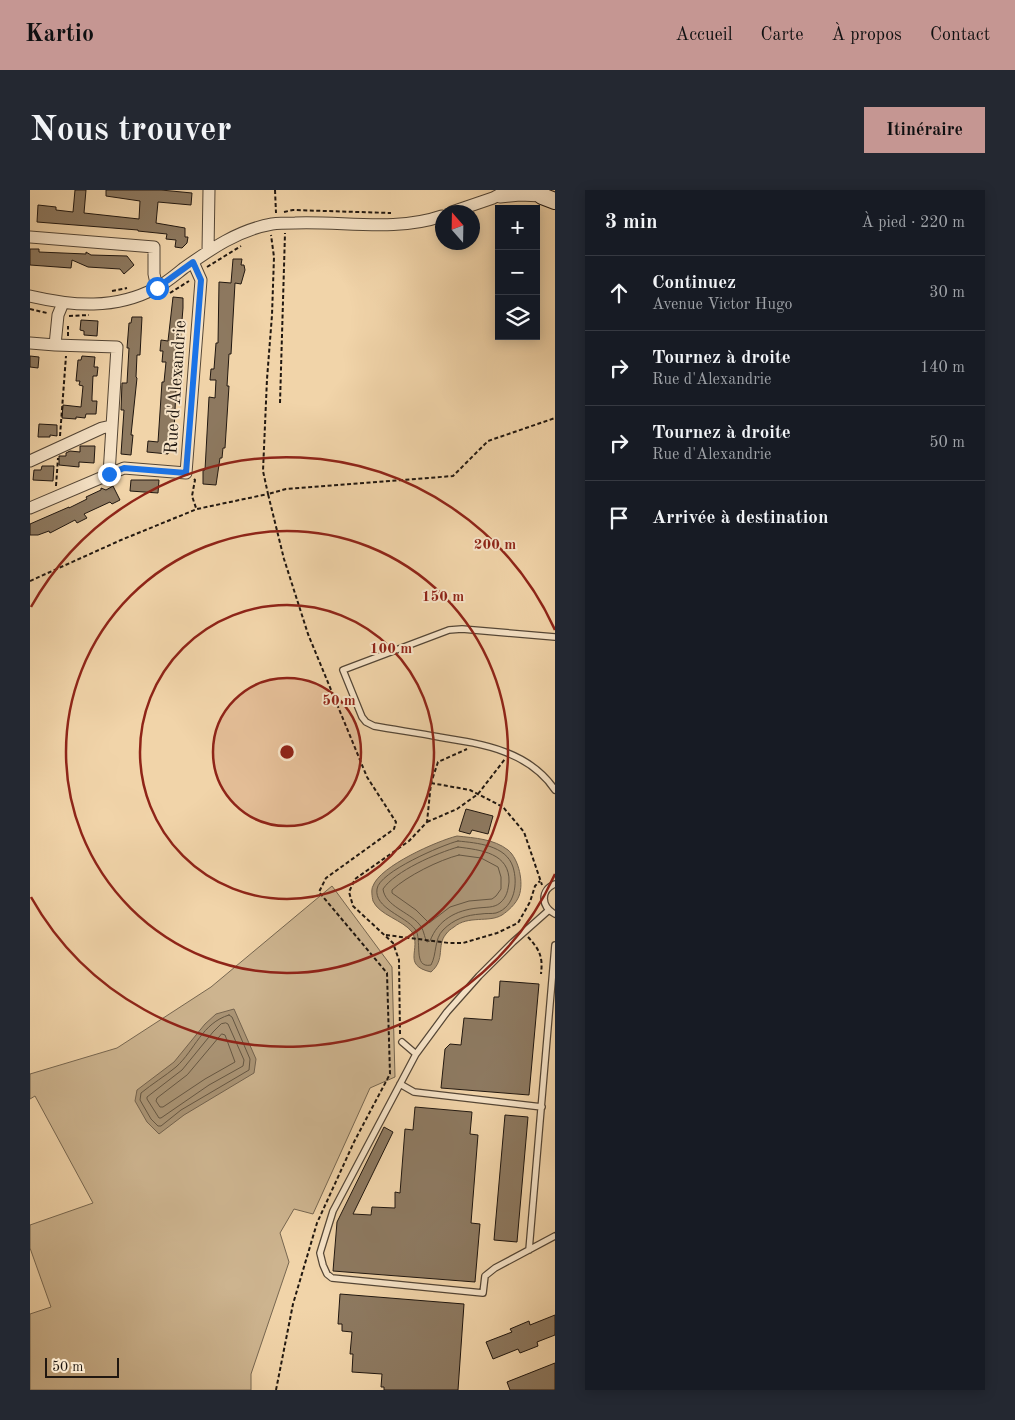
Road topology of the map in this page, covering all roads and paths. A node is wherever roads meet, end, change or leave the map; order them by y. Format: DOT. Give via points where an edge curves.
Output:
graph roads {
  1 [pos="209,190"];
  2 [pos="274,190"];
  3 [pos="508,190"];
  4 [pos="545,196"];
  5 [pos="493,198"];
  6 [pos="472,205"];
  7 [pos="399,213"];
  8 [pos="285,218"];
  9 [pos="435,218"];
  10 [pos="272,224"];
  11 [pos="30,237"];
  12 [pos="241,246"];
  13 [pos="208,251"];
  14 [pos="193,262"];
  15 [pos="208,266"];
  16 [pos="128,287"];
  17 [pos="157,288"];
  18 [pos="110,291"];
  19 [pos="30,296"];
  20 [pos="63,304"];
  21 [pos="30,308"];
  22 [pos="49,313"];
  23 [pos="68,326"];
  24 [pos="30,343"];
  25 [pos="61,345"];
  26 [pos="280,403"];
  27 [pos="555,418"];
  28 [pos="110,426"];
  29 [pos="59,448"];
  30 [pos="30,461"];
  31 [pos="186,473"];
  32 [pos="109,474"];
  33 [pos="268,494"];
  34 [pos="55,497"];
  35 [pos="30,508"];
  36 [pos="197,509"];
  37 [pos="30,581"];
  38 [pos="555,637"];
  39 [pos="486,744"];
  40 [pos="509,753"];
  41 [pos="431,783"];
  42 [pos="555,790"];
  43 [pos="478,794"];
  44 [pos="427,822"];
  45 [pos="555,884"];
  46 [pos="549,910"];
  47 [pos="555,914"];
  48 [pos="523,932"];
  49 [pos="386,935"];
  50 [pos="555,944"];
  51 [pos="541,974"];
  52 [pos="402,1042"];
  53 [pos="416,1054"];
  54 [pos="390,1074"];
  55 [pos="400,1084"];
  56 [pos="542,1106"];
  57 [pos="555,1236"];
  58 [pos="530,1250"];
  1 -- 13 [label="street"];
  2 -- 10 [label="path" via="276,214"];
  3 -- 5 [label="street"];
  4 -- 5 [label="street"];
  5 -- 6 [label="street"];
  7 -- 8 [label="path" via="293,210"];
  8 -- 9 [label="street" via="393,224"];
  8 -- 10 [label="street"];
  8 -- 26 [label="path"];
  10 -- 13 [label="street" via="238,233"];
  10 -- 33 [label="path" via="272,315 263,471"];
  11 -- 17 [label="street" via="154,247"];
  12 -- 15 [label="path"];
  13 -- 14 [label="street"];
  14 -- 17 [label="street"];
  14 -- 31 [label="street, Rue d'Alexandrie" via="201,280"];
  16 -- 18 [label="path"];
  17 -- 20 [label="street" via="113,302"];
  19 -- 20 [label="street"];
  20 -- 25 [label="street" via="58,316"];
  21 -- 22 [label="path"];
  23 -- 25 [label="path"];
  24 -- 25 [label="street"];
  25 -- 28 [label="street" via="116,347"];
  25 -- 29 [label="path"];
  27 -- 33 [label="path" via="488,441 453,476 286,489"];
  28 -- 29 [label="street"];
  28 -- 32 [label="street"];
  29 -- 30 [label="street"];
  29 -- 34 [label="path"];
  31 -- 32 [label="street, Rue d'Alexandrie" via="124,468"];
  31 -- 36 [label="path" via="195,480 192,496"];
  32 -- 34 [label="street, Rue d'Alexandrie"];
  33 -- 36 [label="path"];
  33 -- 54 [label="path" via="308,634 367,777 396,822 394,829 326,878 319,892 387,972"];
  34 -- 35 [label="street, Rue d'Alexandrie"];
  36 -- 37 [label="path"];
  38 -- 39 [label="lane" via="449,630 342,670 366,722"];
  39 -- 40 [label="lane"];
  39 -- 41 [label="path" via="438,762"];
  40 -- 42 [label="lane" via="532,766"];
  40 -- 43 [label="path"];
  41 -- 43 [label="path"];
  41 -- 44 [label="path"];
  43 -- 44 [label="path" via="458,809"];
  43 -- 49 [label="path" via="503,807 524,832 540,881 518,923 463,943"];
  44 -- 49 [label="path" via="409,841 355,879 349,892 353,906"];
  45 -- 46 [label="lane" via="544,894"];
  46 -- 47 [label="lane"];
  46 -- 48 [label="lane"];
  48 -- 51 [label="path" via="541,956"];
  48 -- 53 [label="lane" via="478,976"];
  49 -- 52 [label="path" via="393,943 399,960 398,1030"];
  50 -- 56 [label="lane"];
  52 -- 53 [label="lane"];
  53 -- 55 [label="lane"];
  55 -- 56 [label="lane" via="414,1092"];
  55 -- 58 [label="lane" via="334,1212 320,1253 327,1274 332,1278 483,1293 485,1276"];
  56 -- 58 [label="lane"];
  57 -- 58 [label="lane"];
}
